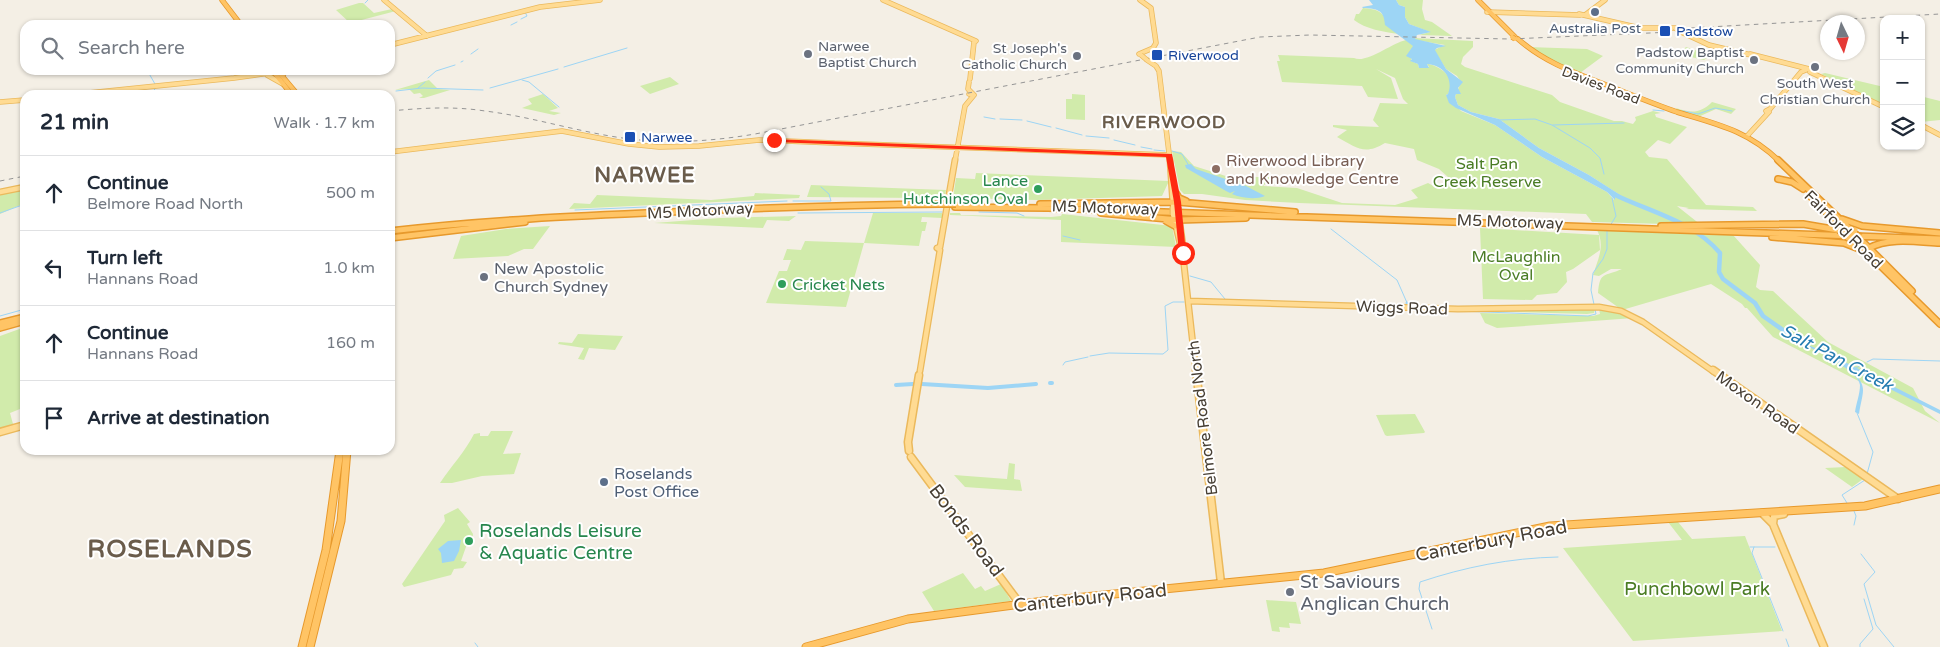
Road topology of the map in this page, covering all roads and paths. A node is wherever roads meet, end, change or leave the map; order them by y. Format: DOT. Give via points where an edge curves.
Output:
graph roads {
  1 [pos="222,0"];
  2 [pos="227,0"];
  3 [pos="384,0"];
  4 [pos="600,0"];
  5 [pos="883,0"];
  6 [pos="1136,0"];
  7 [pos="1140,0"];
  8 [pos="1477,0"];
  9 [pos="1605,0"];
  10 [pos="1144,3"];
  11 [pos="1489,12"];
  12 [pos="1578,15"];
  13 [pos="1585,15"];
  14 [pos="1591,17"];
  15 [pos="237,20"];
  16 [pos="241,20"];
  17 [pos="427,36"];
  18 [pos="1515,38"];
  19 [pos="395,44"];
  20 [pos="1808,71"];
  21 [pos="253,75"];
  22 [pos="262,75"];
  23 [pos="279,75"];
  24 [pos="280,75"];
  25 [pos="1581,76"];
  26 [pos="197,82"];
  27 [pos="284,84"];
  28 [pos="1599,84"];
  29 [pos="116,90"];
  30 [pos="288,90"];
  31 [pos="293,90"];
  32 [pos="20,100"];
  33 [pos="0,102"];
  34 [pos="1880,105"];
  35 [pos="1925,127"];
  36 [pos="1940,135"];
  37 [pos="1746,137"];
  38 [pos="957,147"];
  39 [pos="395,151"];
  40 [pos="1169,155"];
  41 [pos="1778,179"];
  42 [pos="20,188"];
  43 [pos="1804,188"];
  44 [pos="0,192"];
  45 [pos="1175,201"];
  46 [pos="1022,204"];
  47 [pos="956,205"];
  48 [pos="1211,205"];
  49 [pos="1312,214"];
  50 [pos="1834,214"];
  51 [pos="1176,217"];
  52 [pos="1328,217"];
  53 [pos="550,218"];
  54 [pos="1154,218"];
  55 [pos="1835,222"];
  56 [pos="1585,225"];
  57 [pos="1818,225"];
  58 [pos="1175,226"];
  59 [pos="1872,227"];
  60 [pos="395,228"];
  61 [pos="1720,230"];
  62 [pos="395,232"];
  63 [pos="1852,234"];
  64 [pos="1940,236"];
  65 [pos="395,238"];
  66 [pos="1833,242"];
  67 [pos="1892,243"];
  68 [pos="1940,243"];
  69 [pos="1868,250"];
  70 [pos="1183,253"];
  71 [pos="1189,300"];
  72 [pos="1616,309"];
  73 [pos="20,319"];
  74 [pos="1939,321"];
  75 [pos="0,324"];
  76 [pos="20,426"];
  77 [pos="0,432"];
  78 [pos="340,455"];
  79 [pos="347,455"];
  80 [pos="1940,489"];
  81 [pos="1898,499"];
  82 [pos="1789,511"];
  83 [pos="1762,513"];
  84 [pos="1773,524"];
  85 [pos="1777,536"];
  86 [pos="1222,583"];
  87 [pos="1020,604"];
  88 [pos="302,647"];
  89 [pos="310,647"];
  90 [pos="806,647"];
  91 [pos="1824,647"];
  1 -- 15 [label="highway"];
  2 -- 16 [label="highway"];
  3 -- 17 [label="main road"];
  4 -- 17 [label="main road" via="540,7"];
  5 -- 38 [label="main road, Bonds Road" via="975,42 968,88 970,95"];
  6 -- 10 [label="main road"];
  7 -- 10 [label="main road"];
  8 -- 11 [label="highway, Davies Road"];
  9 -- 13 [label="main road"];
  10 -- 40 [label="main road, Belmore Road North, bridge" via="1151,8 1155,45 1139,54 1158,70"];
  11 -- 12 [label="main road"];
  11 -- 18 [label="highway, Davies Road"];
  12 -- 13 [label="main road"];
  12 -- 14 [label="main road"];
  13 -- 14 [label="main road"];
  14 -- 20 [label="main road, bridge" via="1640,28 1663,25 1705,43 1800,66"];
  17 -- 19 [label="main road"];
  18 -- 25 [label="highway, Davies Road" via="1542,59"];
  18 -- 28 [label="highway, Davies Road" via="1528,52 1546,63"];
  20 -- 34 [label="main road"];
  20 -- 37 [label="main road"];
  21 -- 26 [label="main road"];
  22 -- 26 [label="main road"];
  22 -- 27 [label="main road" via="272,76"];
  23 -- 27 [label="highway"];
  24 -- 31 [label="highway"];
  25 -- 28 [label="highway"];
  25 -- 37 [label="highway, Davies Road"];
  26 -- 29 [label="main road"];
  27 -- 30 [label="highway"];
  28 -- 37 [label="highway, Davies Road"];
  32 -- 33 [label="main road"];
  35 -- 36 [label="main road"];
  37 -- 43 [label="highway, Fairford Road" via="1766,148"];
  38 -- 39 [label="main road" via="759,140 659,147 557,131"];
  38 -- 40 [label="main road"];
  38 -- 87 [label="main road, Bonds Road" via="908,442 910,454"];
  40 -- 45 [label="main road, Belmore Road North"];
  41 -- 43 [label="highway"];
  42 -- 44 [label="main road"];
  43 -- 50 [label="highway, Fairford Road"];
  43 -- 55 [label="highway, Fairford Road"];
  43 -- 63 [label="highway"];
  45 -- 46 [label="highway"];
  45 -- 48 [label="highway"];
  45 -- 48 [label="highway"];
  45 -- 51 [label="main road, Belmore Road North, bridge"];
  46 -- 47 [label="highway, M5 Motorway"];
  46 -- 49 [label="highway, M5 Motorway"];
  47 -- 52 [label="highway, M5 Motorway"];
  47 -- 53 [label="highway, M5 Motorway, bridge"];
  47 -- 54 [label="highway"];
  48 -- 49 [label="highway"];
  49 -- 56 [label="highway, M5 Motorway"];
  50 -- 59 [label="highway" via="1851,223"];
  50 -- 63 [label="highway, Fairford Road"];
  51 -- 52 [label="highway"];
  51 -- 54 [label="highway"];
  51 -- 58 [label="main road, Belmore Road North"];
  51 -- 70 [label="main road, Belmore Road North"];
  52 -- 56 [label="highway, M5 Motorway"];
  53 -- 60 [label="highway" via="507,218"];
  53 -- 62 [label="highway, M5 Motorway"];
  53 -- 65 [label="highway"];
  54 -- 58 [label="highway"];
  55 -- 57 [label="highway"];
  55 -- 63 [label="highway, Fairford Road"];
  56 -- 61 [label="highway, M5 Motorway"];
  56 -- 61 [label="highway, M5 Motorway"];
  57 -- 61 [label="highway"];
  57 -- 63 [label="highway"];
  58 -- 70 [label="main road, Belmore Road North"];
  59 -- 63 [label="highway"];
  59 -- 64 [label="highway"];
  61 -- 64 [label="highway, M5 Motorway"];
  61 -- 66 [label="highway"];
  63 -- 66 [label="highway"];
  63 -- 67 [label="highway"];
  63 -- 69 [label="highway, Fairford Road"];
  66 -- 69 [label="highway"];
  67 -- 68 [label="highway"];
  67 -- 69 [label="highway" via="1876,244"];
  69 -- 74 [label="highway, Fairford Road"];
  70 -- 71 [label="main road, Belmore Road North"];
  71 -- 72 [label="main road, Wiggs Road" via="1458,309"];
  71 -- 86 [label="main road, Belmore Road North"];
  72 -- 81 [label="main road, Moxon Road" via="1643,322"];
  73 -- 75 [label="highway"];
  76 -- 77 [label="main road"];
  78 -- 88 [label="highway" via="330,537"];
  79 -- 89 [label="highway" via="341,521"];
  80 -- 81 [label="highway, Canterbury Road"];
  81 -- 82 [label="highway, Canterbury Road" via="1864,506"];
  82 -- 83 [label="highway, Canterbury Road"];
  82 -- 84 [label="main road" via="1775,516"];
  83 -- 84 [label="main road"];
  83 -- 85 [label="main road"];
  83 -- 86 [label="highway, Canterbury Road" via="1552,526 1324,573"];
  84 -- 85 [label="main road"];
  85 -- 91 [label="main road"];
  86 -- 87 [label="highway, Canterbury Road"];
  87 -- 90 [label="highway, Canterbury Road" via="898,621"];
}
